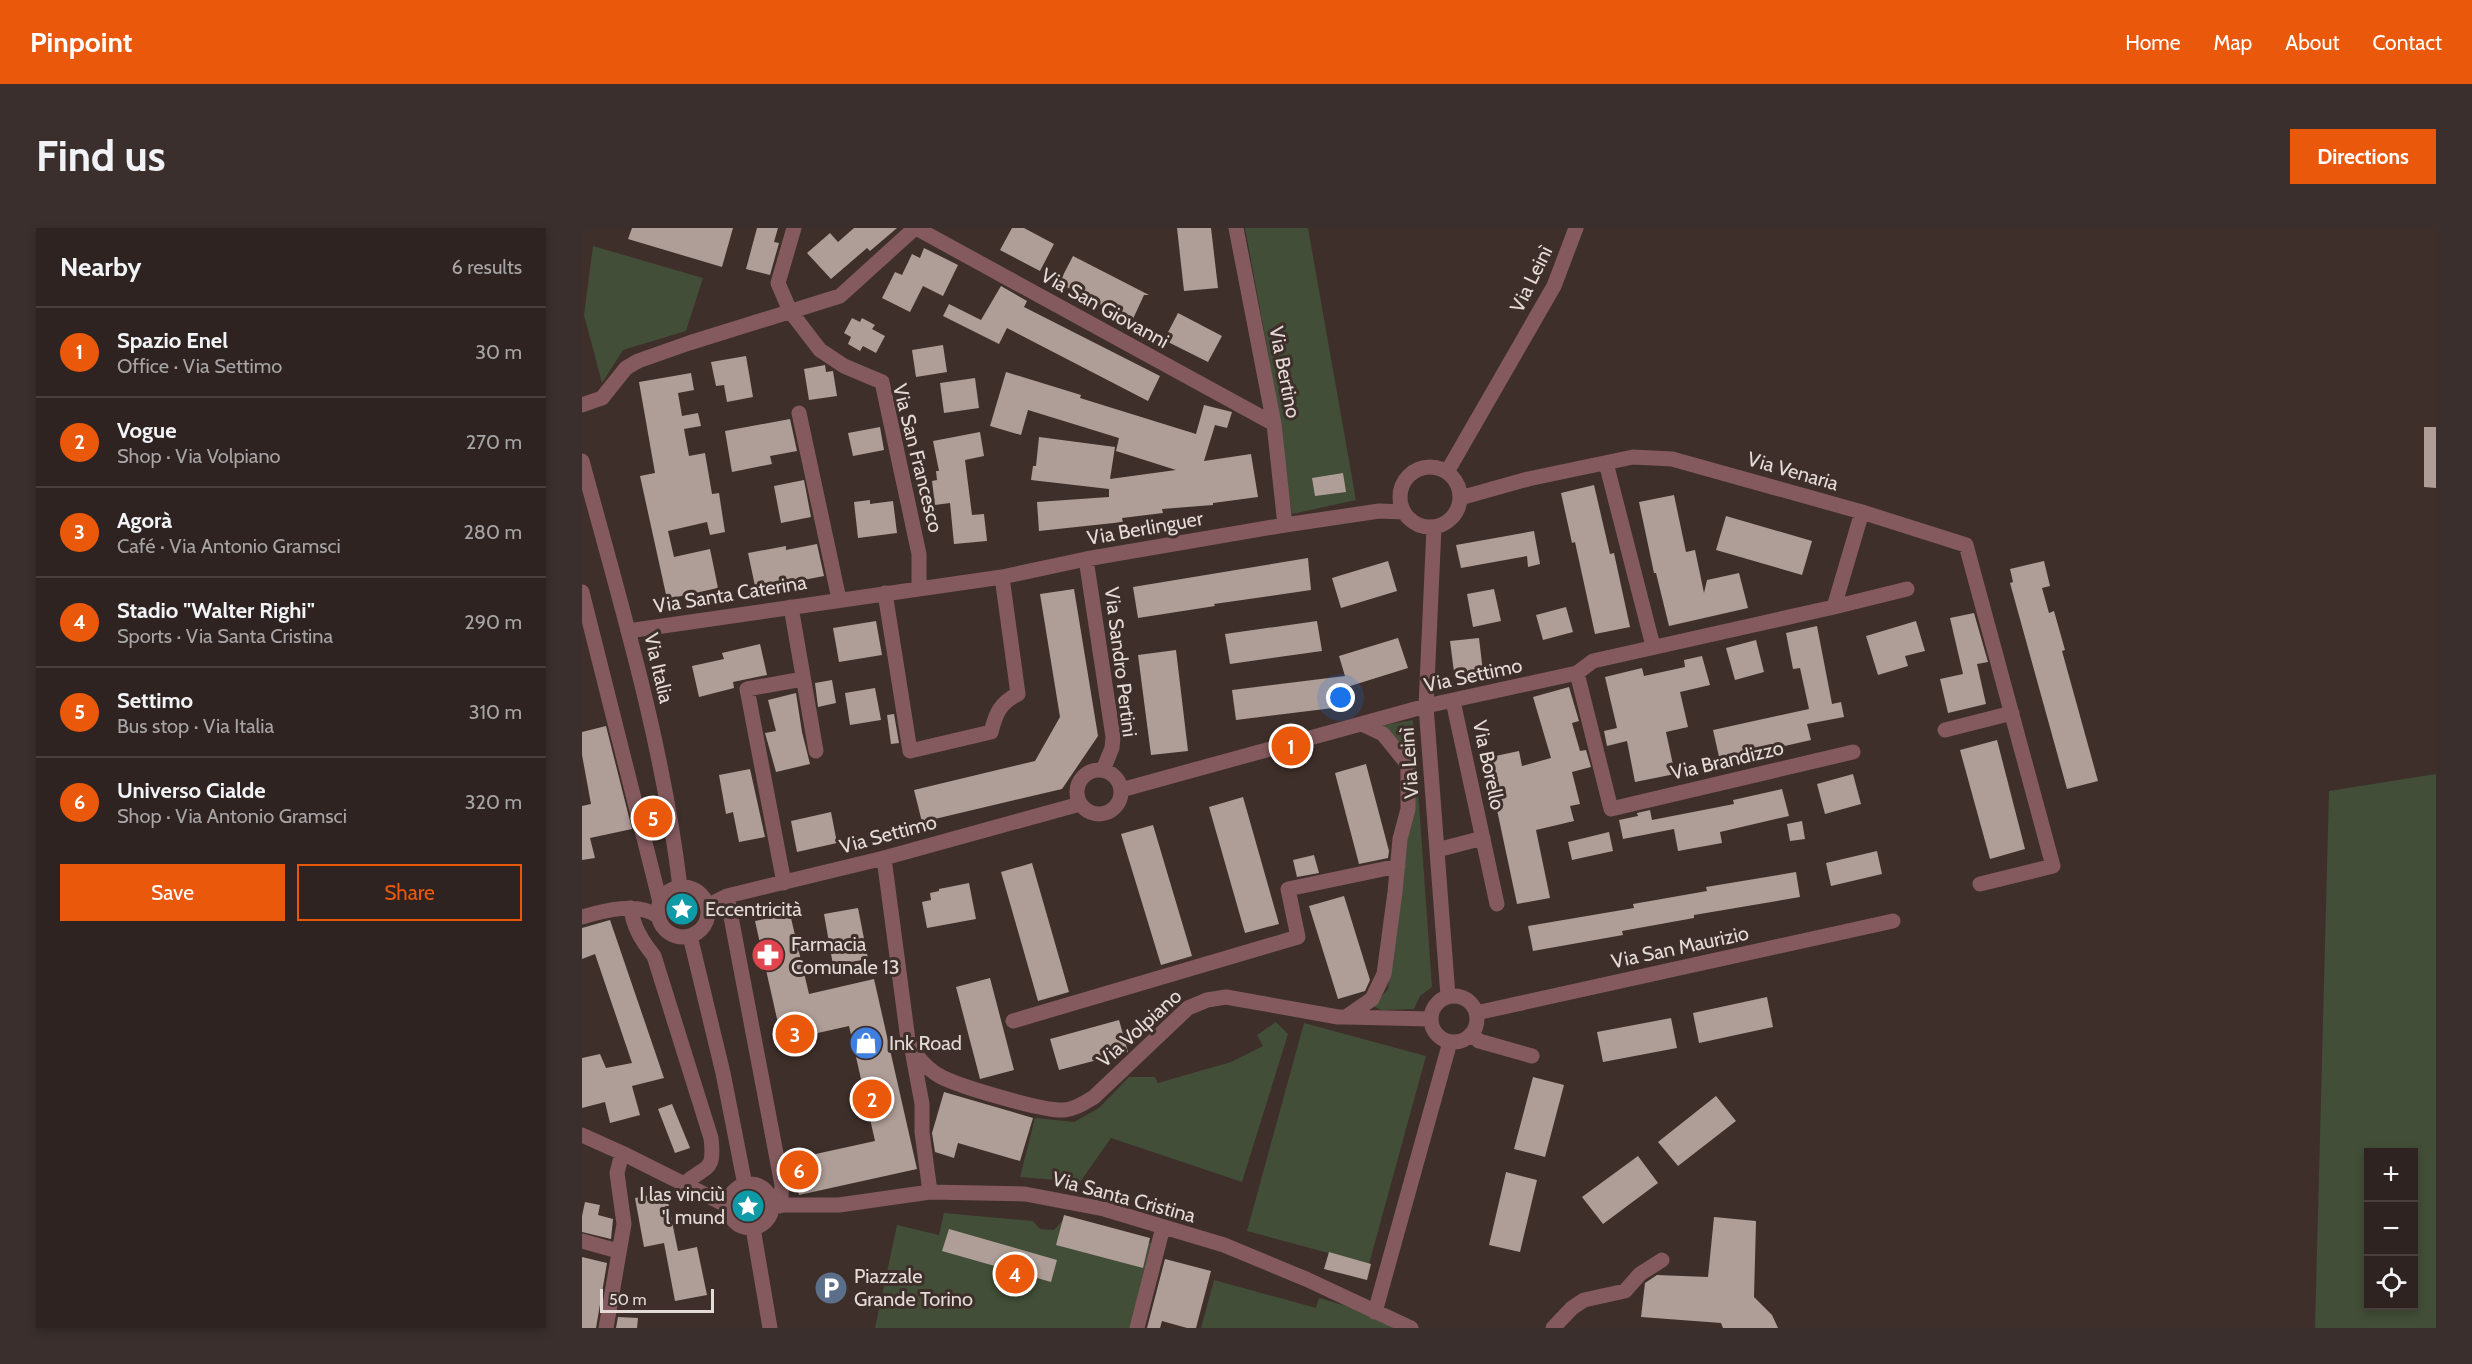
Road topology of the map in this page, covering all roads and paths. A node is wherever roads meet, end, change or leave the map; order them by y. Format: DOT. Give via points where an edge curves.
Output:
graph roads {
  1 [pos="794,228"];
  2 [pos="916,228"];
  3 [pos="1236,228"];
  4 [pos="1576,228"];
  5 [pos="790,311"];
  6 [pos="582,405"];
  7 [pos="799,413"];
  8 [pos="1274,424"];
  9 [pos="582,461"];
  10 [pos="1606,463"];
  11 [pos="1448,472"];
  12 [pos="1460,498"];
  13 [pos="1402,505"];
  14 [pos="1862,512"];
  15 [pos="1286,525"];
  16 [pos="1434,527"];
  17 [pos="1086,559"];
  18 [pos="1002,577"];
  19 [pos="919,588"];
  20 [pos="1907,589"];
  21 [pos="582,592"];
  22 [pos="885,593"];
  23 [pos="839,599"];
  24 [pos="791,607"];
  25 [pos="1834,607"];
  26 [pos="628,631"];
  27 [pos="1653,646"];
  28 [pos="1577,673"];
  29 [pos="803,679"];
  30 [pos="1453,701"];
  31 [pos="1426,706"];
  32 [pos="2012,713"];
  33 [pos="1362,724"];
  34 [pos="1945,730"];
  35 [pos="816,751"];
  36 [pos="1853,752"];
  37 [pos="1103,770"];
  38 [pos="1121,790"];
  39 [pos="1080,804"];
  40 [pos="1483,838"];
  41 [pos="1437,850"];
  42 [pos="884,858"];
  43 [pos="1398,866"];
  44 [pos="784,883"];
  45 [pos="1980,884"];
  46 [pos="680,887"];
  47 [pos="727,896"];
  48 [pos="1497,904"];
  49 [pos="707,906"];
  50 [pos="631,908"];
  51 [pos="659,909"];
  52 [pos="582,917"];
  53 [pos="1893,921"];
  54 [pos="690,936"];
  55 [pos="1448,996"];
  56 [pos="1476,1013"];
  57 [pos="1346,1017"];
  58 [pos="1430,1019"];
  59 [pos="1013,1021"];
  60 [pos="1471,1034"];
  61 [pos="1449,1042"];
  62 [pos="912,1050"];
  63 [pos="1532,1056"];
  64 [pos="582,1135"];
  65 [pos="622,1153"];
  66 [pos="684,1184"];
  67 [pos="745,1185"];
  68 [pos="930,1192"];
  69 [pos="776,1205"];
  70 [pos="728,1206"];
  71 [pos="1163,1227"];
  72 [pos="753,1228"];
  73 [pos="582,1241"];
  74 [pos="618,1251"];
  75 [pos="1662,1260"];
  76 [pos="1374,1312"];
  77 [pos="606,1328"];
  78 [pos="770,1328"];
  79 [pos="1137,1328"];
  80 [pos="1411,1328"];
  81 [pos="1553,1328"];
  1 -- 5 [label="street" via="778,283"];
  2 -- 5 [label="street" via="840,296"];
  2 -- 8 [label="street, Via San Giovanni"];
  3 -- 8 [label="street, Via Bertino"];
  4 -- 11 [label="street, Via Leinì" via="1554,286"];
  5 -- 6 [label="street" via="638,361 626,368 602,398"];
  5 -- 19 [label="street, Via San Francesco" via="820,350 844,366 882,382 919,554"];
  7 -- 23 [label="street, Via Santa Caterina"];
  8 -- 15 [label="street, Via Bertino"];
  9 -- 26 [label="street, Via Italia"];
  10 -- 12 [label="street, Via Venaria" via="1528,478"];
  10 -- 14 [label="street, Via Venaria" via="1633,457 1672,459"];
  10 -- 27 [label="street"];
  11 -- 12 [label="street" via="1455,479"];
  11 -- 13 [label="street" via="1429,467 1412,473 1401,488"];
  12 -- 16 [label="street" via="1449,520"];
  13 -- 15 [label="street, Via Berlinguer"];
  13 -- 16 [label="street" via="1417,524"];
  14 -- 25 [label="street"];
  14 -- 32 [label="street, Via Venaria" via="1966,545"];
  15 -- 17 [label="street, Via Berlinguer"];
  16 -- 31 [label="street, Via Leinì"];
  17 -- 18 [label="street, Via Berlinguer"];
  17 -- 37 [label="street, Via Sandro Pertini" via="1113,736"];
  18 -- 19 [label="street, Via Berlinguer"];
  18 -- 22 [label="street" via="1018,694 997,711 991,732 910,751"];
  19 -- 22 [label="street, Via Santa Caterina"];
  20 -- 25 [label="street, Via Settimo"];
  21 -- 51 [label="street"];
  22 -- 23 [label="street, Via Santa Caterina"];
  23 -- 24 [label="street, Via Santa Caterina"];
  24 -- 26 [label="street, Via Santa Caterina"];
  24 -- 29 [label="street"];
  25 -- 27 [label="street, Via Settimo"];
  26 -- 46 [label="street, Via Italia" via="658,760"];
  27 -- 28 [label="street, Via Settimo" via="1593,661"];
  28 -- 30 [label="street, Via Settimo"];
  28 -- 36 [label="street, Via Brandizzo" via="1611,809"];
  29 -- 35 [label="street"];
  29 -- 44 [label="street" via="747,689"];
  30 -- 31 [label="street, Via Settimo"];
  30 -- 40 [label="street, Via Borello"];
  31 -- 33 [label="street, Via Settimo"];
  31 -- 41 [label="street, Via Leinì"];
  32 -- 34 [label="street"];
  32 -- 45 [label="street" via="2053,866"];
  33 -- 38 [label="street, Via Settimo"];
  33 -- 43 [label="street" via="1383,734 1408,765 1408,809"];
  37 -- 38 [label="street" via="1116,777"];
  37 -- 39 [label="street" via="1089,772 1078,783"];
  38 -- 39 [label="street" via="1118,804 1106,813 1092,813"];
  39 -- 42 [label="street, Via Settimo"];
  40 -- 41 [label="street, Via Borello"];
  40 -- 48 [label="street, Via Borello"];
  41 -- 55 [label="street, Via Leinì"];
  42 -- 44 [label="street, Via Settimo"];
  42 -- 62 [label="street"];
  43 -- 57 [label="street" via="1384,974 1371,999"];
  43 -- 59 [label="street" via="1288,889 1298,937"];
  44 -- 47 [label="street, Via Settimo"];
  46 -- 49 [label="street" via="700,894"];
  46 -- 51 [label="street" via="669,892"];
  47 -- 49 [label="street, Via Settimo"];
  47 -- 69 [label="street" via="782,1185"];
  49 -- 54 [label="street" via="703,927"];
  50 -- 51 [label="street" via="652,912"];
  50 -- 52 [label="street"];
  50 -- 66 [label="street" via="640,938 654,956 711,1138 712,1162"];
  51 -- 54 [label="street" via="661,924 674,935"];
  53 -- 56 [label="street, Via San Maurizio"];
  54 -- 67 [label="street"];
  55 -- 56 [label="street" via="1462,997"];
  55 -- 58 [label="street" via="1435,1005"];
  56 -- 60 [label="street"];
  57 -- 58 [label="street, Via Volpiano"];
  57 -- 62 [label="street, Via Volpiano" via="1328,1017 1226,996 1207,1000 1188,1008 1094,1097 1064,1110 1031,1106 938,1075"];
  58 -- 61 [label="street" via="1436,1034"];
  60 -- 61 [label="street"];
  60 -- 63 [label="street" via="1479,1041"];
  61 -- 76 [label="street"];
  62 -- 68 [label="street" via="922,1104"];
  64 -- 65 [label="street"];
  65 -- 66 [label="street"];
  65 -- 74 [label="street" via="617,1173 624,1224"];
  66 -- 70 [label="street"];
  67 -- 69 [label="street" via="763,1188"];
  67 -- 70 [label="street" via="731,1194"];
  68 -- 69 [label="street, Via Santa Cristina" via="839,1205"];
  68 -- 71 [label="street, Via Santa Cristina" via="1025,1194 1104,1209"];
  69 -- 72 [label="street" via="768,1220"];
  70 -- 72 [label="street" via="730,1217 738,1225"];
  71 -- 76 [label="street, Via Santa Cristina" via="1306,1279"];
  71 -- 79 [label="street"];
  72 -- 78 [label="street"];
  73 -- 74 [label="street"];
  74 -- 77 [label="street"];
  75 -- 81 [label="street" via="1625,1291 1584,1300"];
  76 -- 80 [label="street, Via Santa Cristina"];
}
